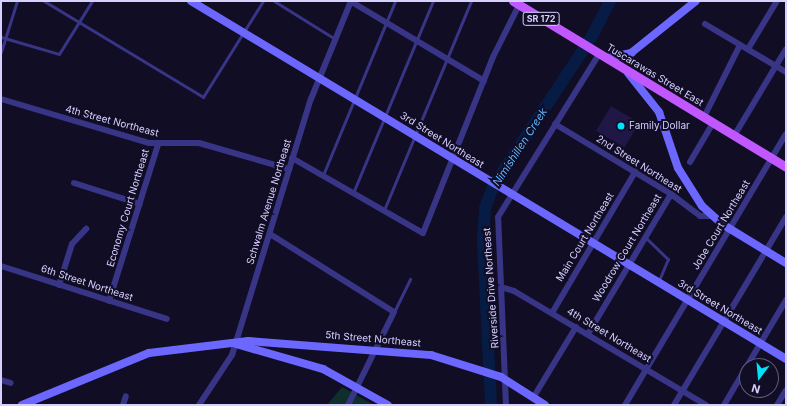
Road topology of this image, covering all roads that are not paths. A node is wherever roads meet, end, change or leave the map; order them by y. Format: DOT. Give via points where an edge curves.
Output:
graph roads {
  1 [pos="17,1"];
  2 [pos="44,1"];
  3 [pos="92,1"];
  4 [pos="191,1"];
  5 [pos="263,1"];
  6 [pos="274,1"];
  7 [pos="350,1"];
  8 [pos="395,1"];
  9 [pos="433,1"];
  10 [pos="471,1"];
  11 [pos="696,1"];
  12 [pos="777,1"];
  13 [pos="516,3"];
  14 [pos="79,23"];
  15 [pos="386,23"];
  16 [pos="705,24"];
  17 [pos="244,33"];
  18 [pos="1,37"];
  19 [pos="5,38"];
  20 [pos="335,39"];
  21 [pos="416,40"];
  22 [pos="740,45"];
  23 [pos="786,49"];
  24 [pos="748,50"];
  25 [pos="1,52"];
  26 [pos="600,55"];
  27 [pos="447,58"];
  28 [pos="776,66"];
  29 [pos="623,68"];
  30 [pos="786,72"];
  31 [pos="319,78"];
  32 [pos="484,81"];
  33 [pos="1,99"];
  34 [pos="355,99"];
  35 [pos="385,117"];
  36 [pos="704,117"];
  37 [pos="713,123"];
  38 [pos="555,124"];
  39 [pos="786,134"];
  40 [pos="415,135"];
  41 [pos="734,136"];
  42 [pos="158,145"];
  43 [pos="292,158"];
  44 [pos="772,158"];
  45 [pos="454,159"];
  46 [pos="690,162"];
  47 [pos="786,167"];
  48 [pos="289,169"];
  49 [pos="635,172"];
  50 [pos="323,174"];
  51 [pos="74,183"];
  52 [pos="508,192"];
  53 [pos="353,193"];
  54 [pos="671,194"];
  55 [pos="140,204"];
  56 [pos="383,211"];
  57 [pos="712,216"];
  58 [pos="786,217"];
  59 [pos="86,229"];
  60 [pos="730,229"];
  61 [pos="270,234"];
  62 [pos="645,237"];
  63 [pos="593,243"];
  64 [pos="766,251"];
  65 [pos="786,263"];
  66 [pos="629,264"];
  67 [pos="1,266"];
  68 [pos="410,279"];
  69 [pos="658,282"];
  70 [pos="59,284"];
  71 [pos="501,286"];
  72 [pos="688,300"];
  73 [pos="786,300"];
  74 [pos="109,301"];
  75 [pos="394,312"];
  76 [pos="552,312"];
  77 [pos="167,320"];
  78 [pos="724,322"];
  79 [pos="576,327"];
  80 [pos="588,334"];
  81 [pos="236,344"];
  82 [pos="760,344"];
  83 [pos="377,348"];
  84 [pos="752,358"];
  85 [pos="786,359"];
  86 [pos="646,369"];
  87 [pos="503,378"];
  88 [pos="1,380"];
  89 [pos="739,380"];
  90 [pos="11,383"];
  91 [pos="358,387"];
  92 [pos="786,390"];
  93 [pos="683,391"];
  94 [pos="126,396"];
  95 [pos="533,398"];
  96 [pos="22,405"];
  97 [pos="123,405"];
  98 [pos="199,405"];
  99 [pos="348,405"];
  100 [pos="388,405"];
  101 [pos="506,405"];
  102 [pos="545,405"];
  103 [pos="625,405"];
  104 [pos="674,405"];
  105 [pos="706,405"];
  106 [pos="724,405"];
  107 [pos="777,405"];
  1 -- 19 [label="lane"];
  2 -- 14 [label="lane"];
  3 -- 14 [label="lane"];
  4 -- 17 [label="street, 3rd Street Northeast"];
  5 -- 17 [label="lane"];
  6 -- 20 [label="lane"];
  7 -- 15 [label="street"];
  7 -- 20 [label="street, Schwalm Avenue Northeast"];
  8 -- 15 [label="lane"];
  9 -- 21 [label="lane"];
  10 -- 27 [label="lane"];
  11 -- 26 [label="street" via="631,53"];
  12 -- 24 [label="street"];
  13 -- 26 [label="main road, Tuscarawas Street East / SR 172"];
  13 -- 32 [label="street"];
  14 -- 17 [label="lane" via="203,97"];
  14 -- 19 [label="lane" via="59,54"];
  15 -- 21 [label="street"];
  15 -- 34 [label="lane"];
  16 -- 22 [label="street"];
  17 -- 31 [label="street, 3rd Street Northeast"];
  18 -- 19 [label="lane"];
  19 -- 25 [label="lane"];
  20 -- 31 [label="street, Schwalm Avenue Northeast"];
  21 -- 27 [label="street"];
  21 -- 35 [label="lane"];
  22 -- 24 [label="street"];
  22 -- 36 [label="street"];
  23 -- 28 [label="street"];
  24 -- 28 [label="street"];
  26 -- 29 [label="main road, Tuscarawas Street East / SR 172"];
  26 -- 38 [label="street, Riverside Drive Northeast"];
  27 -- 32 [label="street"];
  27 -- 40 [label="lane"];
  28 -- 30 [label="street"];
  28 -- 41 [label="street"];
  29 -- 36 [label="main road, Tuscarawas Street East / SR 172"];
  29 -- 57 [label="street, 2nd Street Northeast" via="657,108 681,176"];
  31 -- 34 [label="street, 3rd Street Northeast"];
  31 -- 43 [label="street, Schwalm Avenue Northeast"];
  32 -- 45 [label="street"];
  33 -- 42 [label="street, 4th Street Northeast"];
  34 -- 35 [label="street, 3rd Street Northeast"];
  34 -- 50 [label="lane"];
  35 -- 40 [label="street, 3rd Street Northeast"];
  35 -- 53 [label="lane"];
  36 -- 37 [label="main road, Tuscarawas Street East / SR 172"];
  37 -- 41 [label="main road, Tuscarawas Street East / SR 172"];
  37 -- 46 [label="street"];
  38 -- 49 [label="street, 2nd Street Northeast"];
  38 -- 52 [label="street, Riverside Drive Northeast"];
  39 -- 44 [label="street, Jobe Court Northeast"];
  40 -- 45 [label="street, 3rd Street Northeast"];
  40 -- 56 [label="lane"];
  41 -- 44 [label="main road, Tuscarawas Street East / SR 172"];
  42 -- 48 [label="street, 4th Street Northeast" via="199,143"];
  42 -- 55 [label="street, Economy Court Northeast"];
  43 -- 48 [label="street, Schwalm Avenue Northeast"];
  43 -- 50 [label="street"];
  44 -- 47 [label="main road, Tuscarawas Street East / SR 172"];
  44 -- 60 [label="street, Jobe Court Northeast"];
  45 -- 52 [label="street, 3rd Street Northeast"];
  45 -- 56 [label="street" via="422,234"];
  48 -- 61 [label="street, Schwalm Avenue Northeast"];
  49 -- 54 [label="street, 2nd Street Northeast"];
  49 -- 63 [label="street, Main Court Northeast"];
  50 -- 53 [label="street"];
  51 -- 55 [label="street"];
  52 -- 63 [label="street, 3rd Street Northeast"];
  52 -- 71 [label="street, Riverside Drive Northeast" via="496,226"];
  53 -- 56 [label="street"];
  54 -- 57 [label="street, 2nd Street Northeast" via="700,216"];
  54 -- 62 [label="street, Woodrow Court Northeast"];
  55 -- 74 [label="street, Economy Court Northeast"];
  57 -- 60 [label="street, 2nd Street Northeast"];
  58 -- 64 [label="street"];
  59 -- 70 [label="street" via="72,244"];
  60 -- 64 [label="street, 2nd Street Northeast"];
  60 -- 72 [label="street, Jobe Court Northeast"];
  61 -- 75 [label="street"];
  61 -- 81 [label="street, Schwalm Avenue Northeast"];
  62 -- 66 [label="street, Woodrow Court Northeast"];
  62 -- 69 [label="lane" via="668,259"];
  63 -- 66 [label="street, 3rd Street Northeast"];
  63 -- 76 [label="street, Main Court Northeast"];
  64 -- 65 [label="street, 2nd Street Northeast"];
  64 -- 78 [label="street"];
  66 -- 69 [label="street, 3rd Street Northeast"];
  66 -- 80 [label="street, Woodrow Court Northeast"];
  67 -- 70 [label="street, 6th Street Northeast"];
  68 -- 75 [label="lane"];
  69 -- 72 [label="street, 3rd Street Northeast"];
  70 -- 74 [label="street, 6th Street Northeast"];
  71 -- 76 [label="street, 4th Street Northeast"];
  71 -- 87 [label="street, Riverside Drive Northeast"];
  72 -- 78 [label="street, 3rd Street Northeast"];
  72 -- 86 [label="street, Jobe Court Northeast"];
  73 -- 82 [label="street"];
  74 -- 77 [label="street, 6th Street Northeast"];
  75 -- 83 [label="street"];
  76 -- 79 [label="street, 4th Street Northeast"];
  78 -- 82 [label="street, 3rd Street Northeast"];
  78 -- 93 [label="street"];
  79 -- 80 [label="street, 4th Street Northeast"];
  79 -- 95 [label="street"];
  80 -- 86 [label="street, 4th Street Northeast"];
  81 -- 83 [label="street, 5th Street Northeast" via="248,341"];
  81 -- 91 [label="street" via="308,364"];
  81 -- 96 [label="street" via="195,345 149,353"];
  81 -- 98 [label="street, Schwalm Avenue Northeast" via="226,368"];
  82 -- 84 [label="street"];
  82 -- 85 [label="street, 3rd Street Northeast"];
  83 -- 87 [label="street, 5th Street Northeast" via="421,352 474,366"];
  83 -- 91 [label="street"];
  86 -- 93 [label="street, 4th Street Northeast"];
  86 -- 103 [label="street, Jobe Court Northeast"];
  87 -- 95 [label="street, 5th Street Northeast"];
  87 -- 101 [label="street, Riverside Drive Northeast"];
  88 -- 90 [label="street"];
  89 -- 106 [label="street"];
  91 -- 99 [label="street"];
  91 -- 100 [label="street"];
  92 -- 107 [label="street"];
  93 -- 104 [label="street"];
  93 -- 105 [label="street, 4th Street Northeast"];
  94 -- 97 [label="street"];
  95 -- 102 [label="street, 5th Street Northeast"];
}
